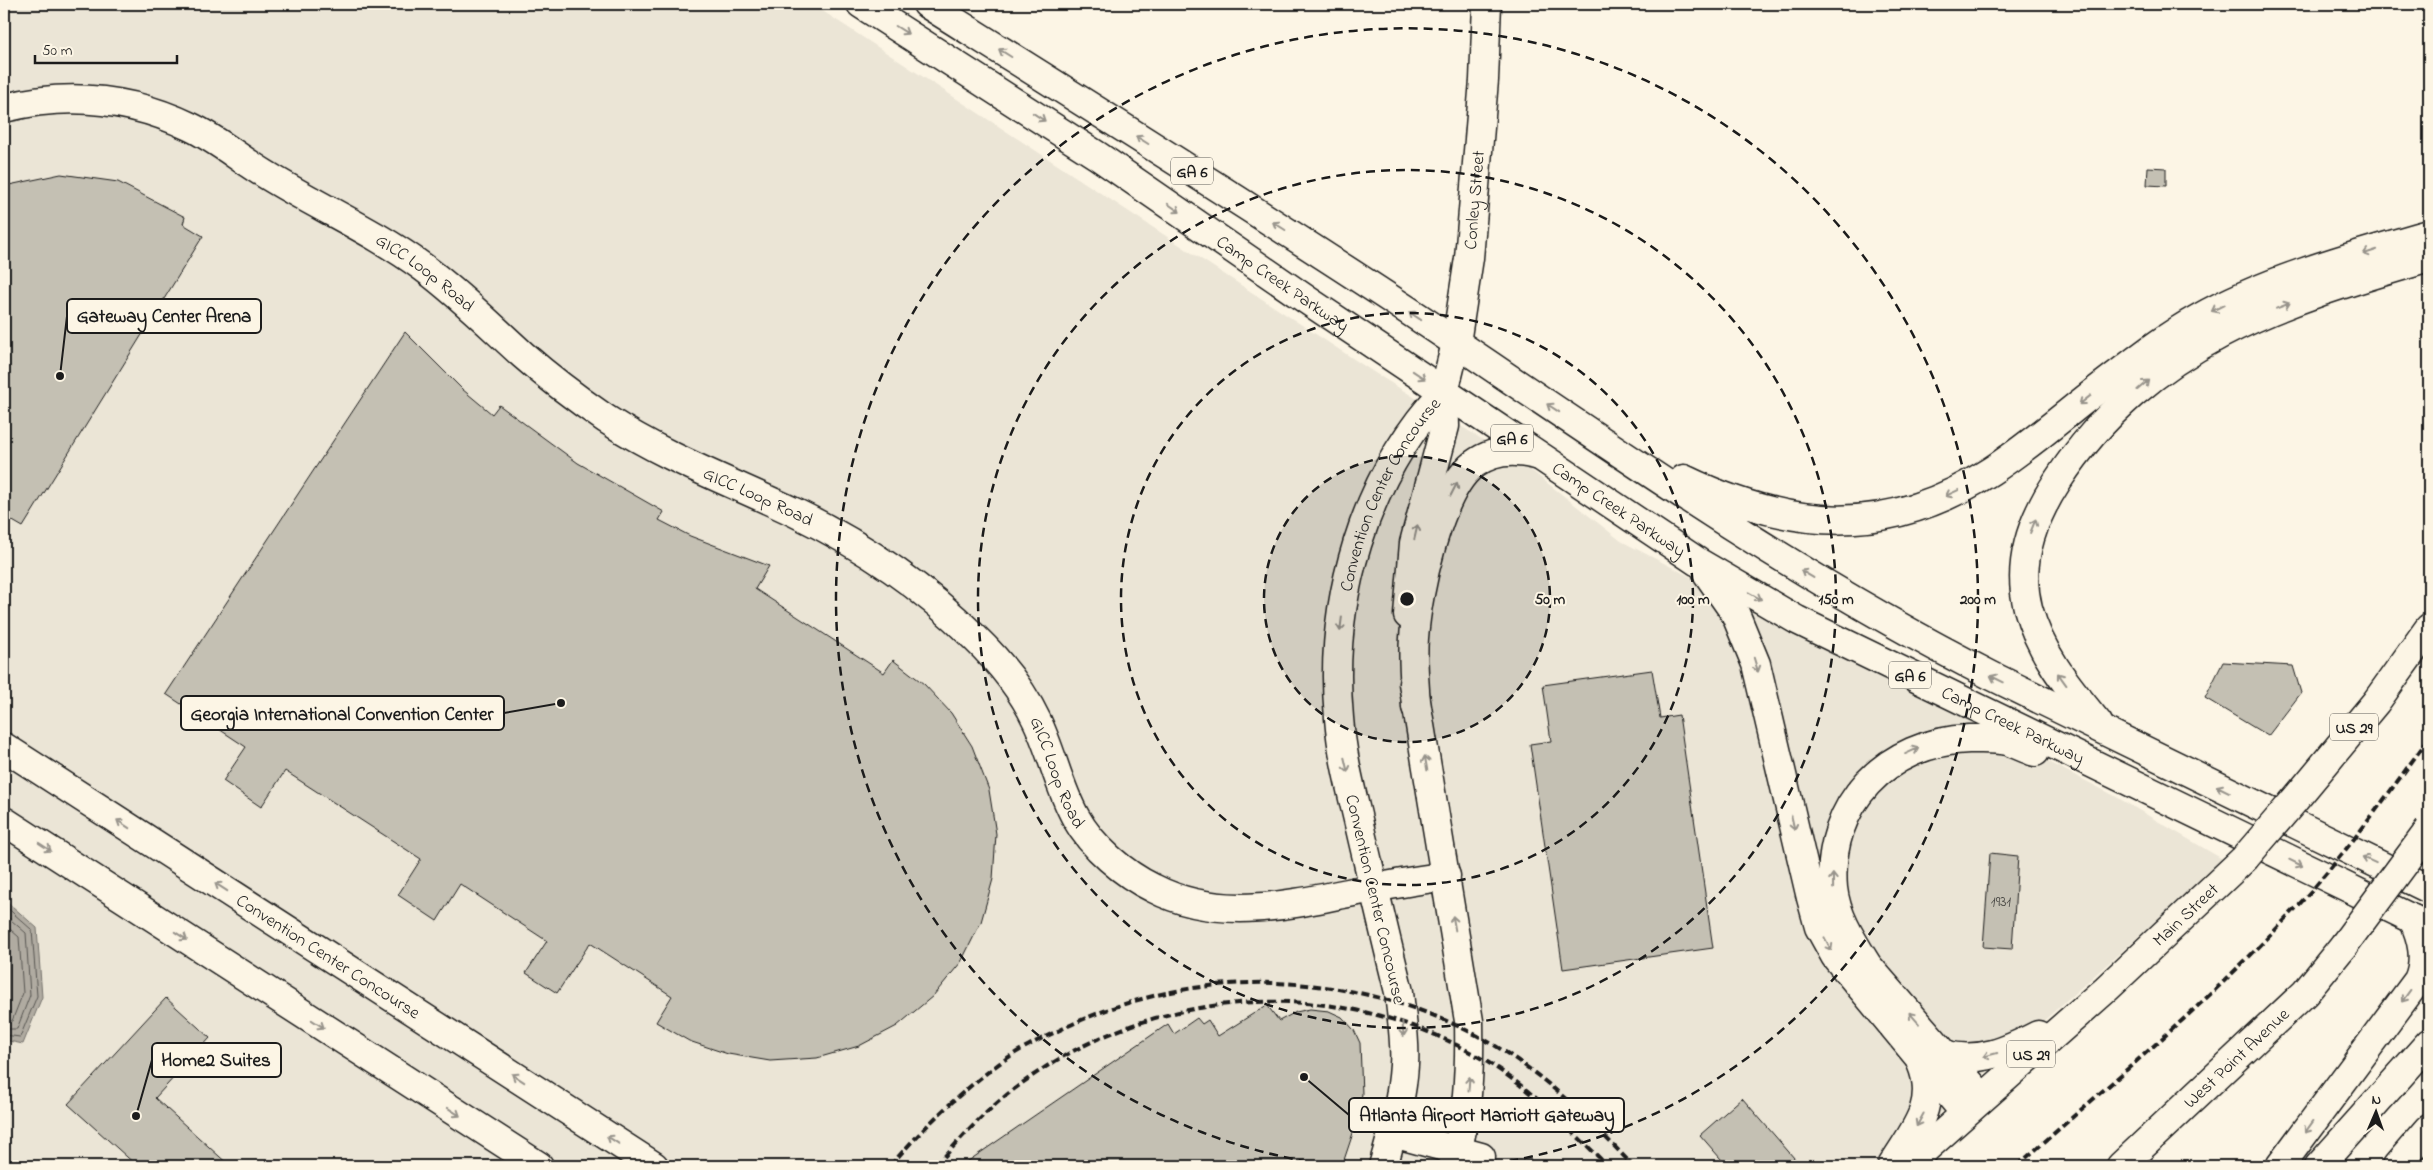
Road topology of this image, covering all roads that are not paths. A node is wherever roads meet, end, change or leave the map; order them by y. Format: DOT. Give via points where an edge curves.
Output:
graph roads {
  1 [pos="861,4"];
  2 [pos="927,4"];
  3 [pos="1487,4"];
  4 [pos="4,108"];
  5 [pos="2429,234"];
  6 [pos="2429,258"];
  7 [pos="1456,343"];
  8 [pos="1444,392"];
  9 [pos="1594,435"];
  10 [pos="1540,456"];
  11 [pos="1698,562"];
  12 [pos="2429,628"];
  13 [pos="1416,706"];
  14 [pos="2104,730"];
  15 [pos="4,747"];
  16 [pos="2126,781"];
  17 [pos="4,821"];
  18 [pos="2429,830"];
  19 [pos="1446,876"];
  20 [pos="1374,887"];
  21 [pos="2429,889"];
  22 [pos="2421,923"];
  23 [pos="2080,1011"];
  24 [pos="2429,1043"];
  25 [pos="1946,1055"];
  26 [pos="1919,1057"];
  27 [pos="1973,1105"];
  28 [pos="2429,1129"];
  29 [pos="1393,1134"];
  30 [pos="1464,1158"];
  31 [pos="539,1166"];
  32 [pos="654,1166"];
  33 [pos="1383,1166"];
  34 [pos="1892,1166"];
  35 [pos="1906,1166"];
  36 [pos="2120,1166"];
  37 [pos="2280,1166"];
  38 [pos="2319,1166"];
  39 [pos="2397,1166"];
  1 -- 8 [label="main road, Camp Creek Parkway / GA 6, one-way" via="1098,156"];
  7 -- 2 [label="main road, Camp Creek Parkway / GA 6, one-way" via="1314,248"];
  3 -- 7 [label="main road, Conley Street" via="1473,221"];
  4 -- 20 [label="main road, GICC Loop Road" via="33,100 115,101 153,111 192,127 294,191 382,239 423,267 527,359 606,419 696,469 811,520 881,562 946,611 1000,664 1037,720 1077,821 1108,856 1153,888 1181,900 1212,907 1246,909 1280,906"];
  5 -- 9 [label="main road, one-way" via="2281,281 2199,318 2164,340 1991,471 1925,505 1890,515 1815,520 1746,506"];
  14 -- 6 [label="main road, one-way" via="2045,653 2027,607 2025,564 2031,530 2045,499 2066,468 2094,433 2143,384 2210,338 2289,304"];
  7 -- 8 [label="main road, Conley Street"];
  9 -- 7 [label="main road, Camp Creek Parkway / GA 6, one-way"];
  8 -- 10 [label="main road, Camp Creek Parkway / GA 6"];
  13 -- 8 [label="main road, Convention Center Concourse, one-way" via="1409,641 1410,574 1414,543 1444,426"];
  8 -- 20 [label="main road, Convention Center Concourse, one-way" via="1424,414 1379,490 1364,525 1343,604 1337,680 1343,754"];
  14 -- 9 [label="main road, Camp Creek Parkway / GA 6, one-way" via="1960,660 1873,613 1749,538"];
  10 -- 11 [label="main road, Camp Creek Parkway / GA 6"];
  13 -- 10 [label="main road, one-way" via="1414,640 1417,609 1431,549 1451,496 1460,478 1490,455 1520,451"];
  11 -- 16 [label="main road, Camp Creek Parkway / GA 6, one-way" via="1797,620"];
  11 -- 26 [label="main road, one-way" via="1735,613 1756,664 1820,927 1853,981"];
  12 -- 23 [label="main road, Main Street / US 29, bridge" via="2376,702 2244,859"];
  19 -- 13 [label="main road, Convention Center Concourse, one-way"];
  21 -- 14 [label="main road, Camp Creek Parkway / GA 6, one-way"];
  32 -- 15 [label="main road, Convention Center Concourse, one-way"];
  16 -- 22 [label="main road, Camp Creek Parkway / GA 6, one-way"];
  25 -- 16 [label="main road, one-way" via="1868,966 1843,925 1833,888 1833,870 1838,835 1854,799 1869,780 1896,759 1913,750 1952,740 2006,741 2088,773"];
  17 -- 31 [label="main road, one-way"];
  18 -- 36 [label="main road, West Point Avenue, bridge" via="2305,993"];
  19 -- 20 [label="main road, GICC Loop Road"];
  30 -- 19 [label="main road, Convention Center Concourse, one-way" via="1470,1065 1469,1021"];
  20 -- 29 [label="main road, Convention Center Concourse, one-way" via="1398,992 1403,1029 1404,1064"];
  22 -- 37 [label="main road, one-way" via="2422,967 2418,980"];
  23 -- 25 [label="main road, one-way" via="2012,1048 1986,1057 1970,1059"];
  23 -- 27 [label="main road, Main Street / US 29"];
  24 -- 38 [label="main road"];
  25 -- 27 [label="main road"];
  26 -- 27 [label="main road"];
  26 -- 34 [label="main road, one-way" via="1929,1091 1926,1107"];
  27 -- 35 [label="main road, Main Street / US 29"];
  28 -- 39 [label="main road"];
  29 -- 30 [label="main road"];
  29 -- 33 [label="main road, Convention Center Concourse"];
}
